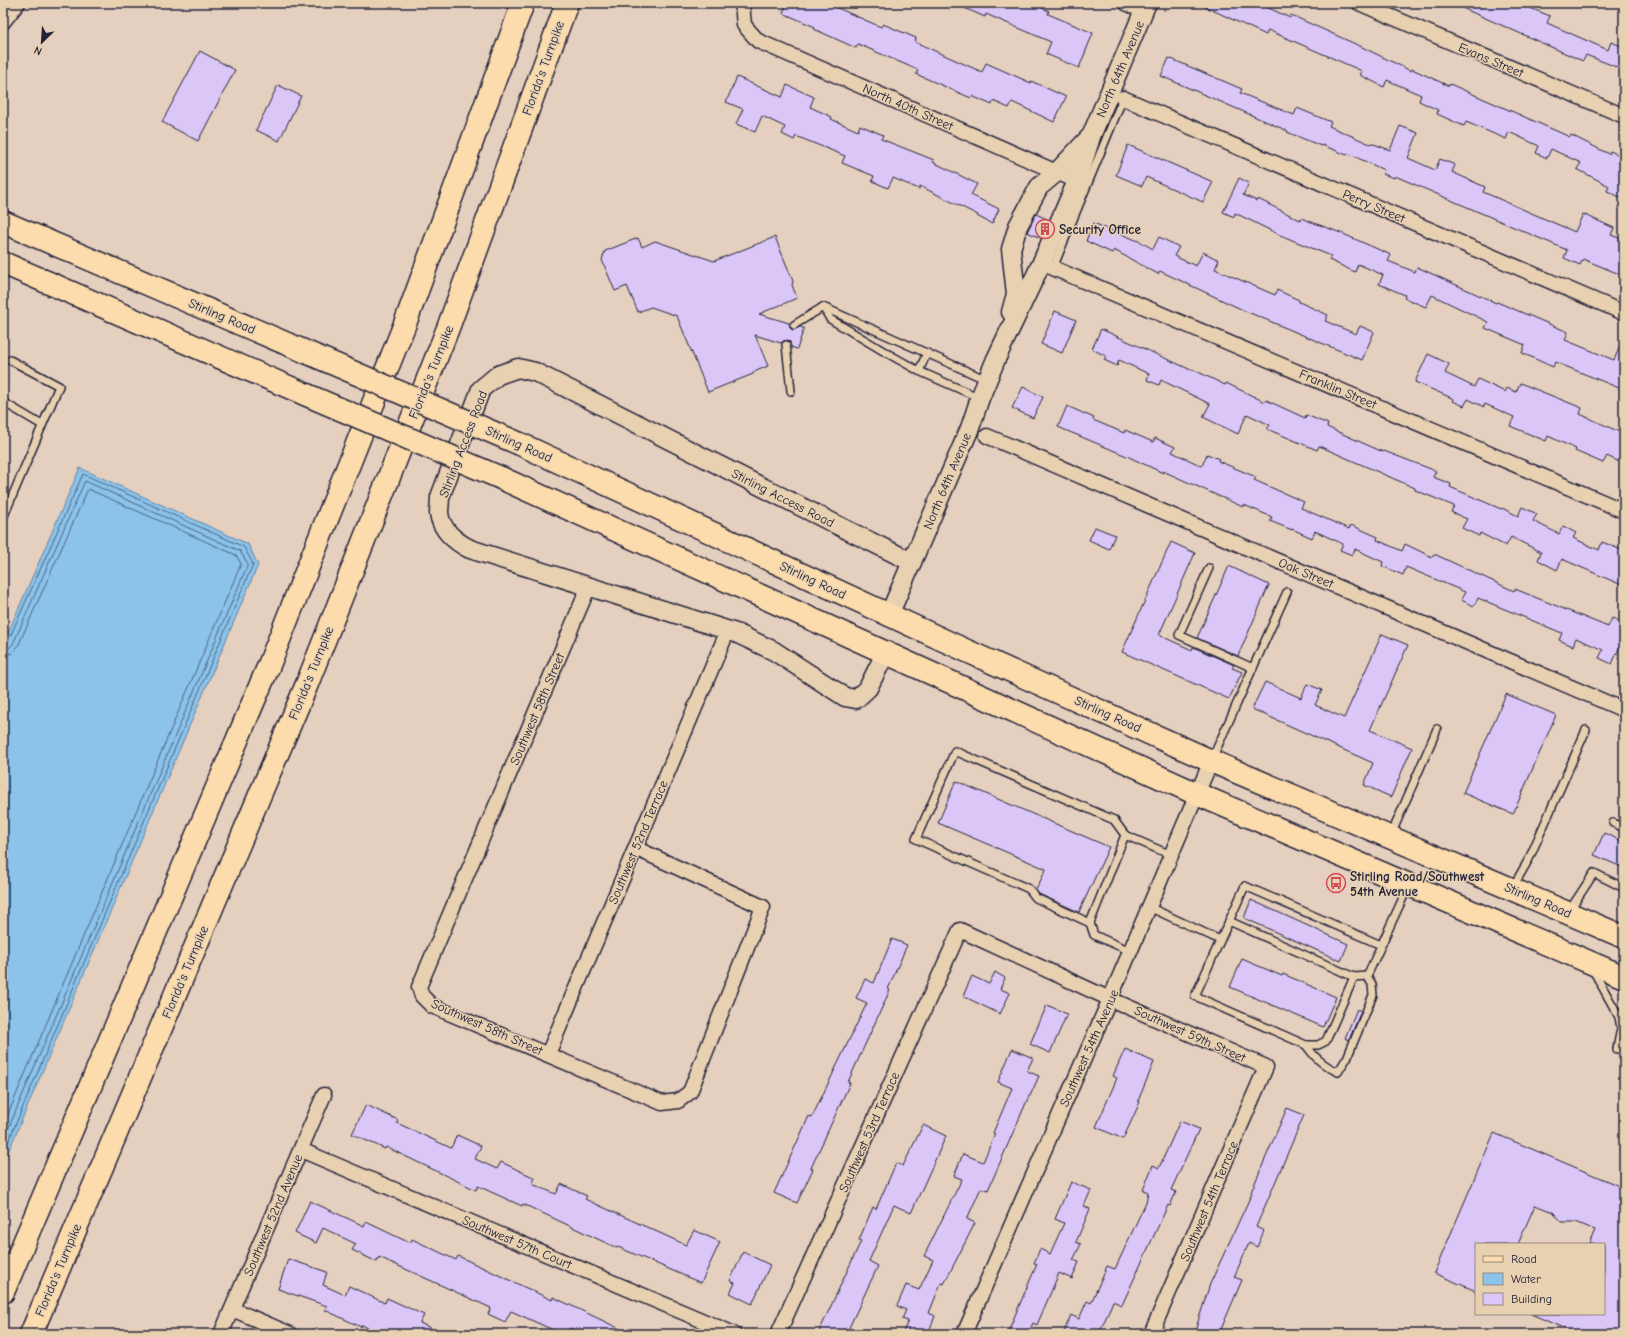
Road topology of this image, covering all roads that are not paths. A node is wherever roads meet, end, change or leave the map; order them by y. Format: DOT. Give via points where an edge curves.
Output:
graph roads {
  1 [pos="18,3"];
  2 [pos="523,3"];
  3 [pos="567,3"];
  4 [pos="742,3"];
  5 [pos="1126,3"];
  6 [pos="1359,3"];
  7 [pos="1146,7"];
  8 [pos="3,22"];
  9 [pos="1123,98"];
  10 [pos="1624,116"];
  11 [pos="1092,134"];
  12 [pos="1057,172"];
  13 [pos="1077,181"];
  14 [pos="3,222"];
  15 [pos="3,263"];
  16 [pos="1052,268"];
  17 [pos="823,307"];
  18 [pos="1624,313"];
  19 [pos="794,325"];
  20 [pos="786,345"];
  21 [pos="1003,345"];
  22 [pos="927,353"];
  23 [pos="10,360"];
  24 [pos="919,371"];
  25 [pos="988,380"];
  26 [pos="791,391"];
  27 [pos="980,398"];
  28 [pos="3,402"];
  29 [pos="42,425"];
  30 [pos="988,436"];
  31 [pos="1624,511"];
  32 [pos="3,518"];
  33 [pos="912,562"];
  34 [pos="1209,568"];
  35 [pos="588,586"];
  36 [pos="1287,592"];
  37 [pos="889,615"];
  38 [pos="728,630"];
  39 [pos="886,654"];
  40 [pos="1253,668"];
  41 [pos="1624,710"];
  42 [pos="1437,729"];
  43 [pos="1586,730"];
  44 [pos="1211,761"];
  45 [pos="1197,794"];
  46 [pos="1613,823"];
  47 [pos="1624,828"];
  48 [pos="1126,835"];
  49 [pos="1390,837"];
  50 [pos="635,848"];
  51 [pos="1171,855"];
  52 [pos="1409,885"];
  53 [pos="1624,888"];
  54 [pos="1512,889"];
  55 [pos="1149,907"];
  56 [pos="1568,913"];
  57 [pos="1229,921"];
  58 [pos="1090,923"];
  59 [pos="960,930"];
  60 [pos="1624,937"];
  61 [pos="1220,940"];
  62 [pos="1381,945"];
  63 [pos="1130,951"];
  64 [pos="1588,961"];
  65 [pos="1367,976"];
  66 [pos="1354,977"];
  67 [pos="1624,977"];
  68 [pos="1110,999"];
  69 [pos="1306,1045"];
  70 [pos="1617,1049"];
  71 [pos="548,1054"];
  72 [pos="1266,1067"];
  73 [pos="324,1095"];
  74 [pos="301,1150"];
  75 [pos="3,1292"];
  76 [pos="232,1309"];
  77 [pos="30,1334"];
  78 [pos="221,1334"];
  79 [pos="290,1334"];
  80 [pos="734,1334"];
  81 [pos="778,1334"];
  82 [pos="964,1334"];
  83 [pos="1151,1334"];
  1 -- 8 [label="street"];
  2 -- 75 [label="main road" via="406,321 269,665"];
  3 -- 77 [label="main road, Florida's Turnpike" via="448,328 307,684"];
  4 -- 12 [label="street, North 40th Street" via="744,25 758,41"];
  5 -- 7 [label="street"];
  6 -- 10 [label="street, Evans Street"];
  7 -- 11 [label="street, North 64th Avenue"];
  9 -- 16 [label="lane"];
  9 -- 18 [label="street, Perry Street"];
  11 -- 12 [label="street, North 64th Avenue"];
  11 -- 13 [label="street, North 64th Avenue"];
  12 -- 13 [label="street, North 40th Street"];
  12 -- 21 [label="street, North 64th Avenue" via="1039,187 1018,226 1011,250 1016,294"];
  13 -- 21 [label="street, North 64th Avenue"];
  14 -- 37 [label="main road, Stirling Road, bridge" via="520,444"];
  15 -- 39 [label="main road, bridge" via="501,478"];
  16 -- 31 [label="street, Franklin Street"];
  17 -- 19 [label="lane"];
  17 -- 22 [label="lane"];
  17 -- 24 [label="lane" via="830,319"];
  20 -- 26 [label="lane"];
  21 -- 25 [label="street, North 64th Avenue"];
  22 -- 24 [label="lane"];
  22 -- 25 [label="lane"];
  23 -- 29 [label="lane" via="59,386"];
  24 -- 27 [label="lane"];
  25 -- 27 [label="street, North 64th Avenue"];
  27 -- 33 [label="street, North 64th Avenue" via="970,428"];
  28 -- 29 [label="lane"];
  29 -- 32 [label="lane"];
  30 -- 41 [label="street, Oak Street"];
  33 -- 35 [label="street, Stirling Access Road" via="535,372 518,368 498,375 482,389 440,497 439,514 445,529 458,543 470,549"];
  33 -- 37 [label="street, North 64th Avenue"];
  34 -- 40 [label="lane" via="1180,635"];
  35 -- 38 [label="street, Stirling Access Road"];
  35 -- 71 [label="street, Southwest 58th Street" via="419,987 422,996 432,1006"];
  36 -- 40 [label="lane"];
  37 -- 44 [label="main road, Stirling Road"];
  38 -- 39 [label="street, Stirling Access Road" via="774,651 845,697 856,699 868,688"];
  38 -- 50 [label="street, Southwest 52nd Terrace"];
  39 -- 45 [label="main road"];
  40 -- 44 [label="lane"];
  42 -- 49 [label="lane"];
  43 -- 54 [label="lane" via="1530,858"];
  44 -- 45 [label="street, Southwest 54th Avenue"];
  44 -- 49 [label="main road, Stirling Road"];
  45 -- 51 [label="street, Southwest 54th Avenue"];
  45 -- 52 [label="main road"];
  46 -- 47 [label="lane"];
  48 -- 51 [label="lane"];
  48 -- 58 [label="lane"];
  48 -- 58 [label="lane" via="1114,820 955,751 916,839 1029,889 1036,898"];
  49 -- 54 [label="main road, Stirling Road"];
  50 -- 71 [label="street, Southwest 52nd Terrace"];
  50 -- 71 [label="street, Southwest 58th Street" via="763,907 690,1092 678,1102 662,1103"];
  51 -- 55 [label="street, Southwest 54th Avenue"];
  52 -- 62 [label="lane"];
  52 -- 64 [label="main road"];
  53 -- 56 [label="lane" via="1594,873"];
  54 -- 56 [label="main road, Stirling Road"];
  55 -- 61 [label="lane"];
  55 -- 63 [label="street, Southwest 54th Avenue"];
  56 -- 60 [label="main road, Stirling Road"];
  57 -- 61 [label="lane"];
  57 -- 62 [label="lane" via="1245,886"];
  57 -- 66 [label="lane"];
  58 -- 63 [label="lane" via="1094,935"];
  59 -- 68 [label="street, Southwest 59th Street"];
  59 -- 81 [label="street, Southwest 53rd Terrace"];
  61 -- 69 [label="lane" via="1195,996"];
  62 -- 65 [label="lane"];
  63 -- 68 [label="street, Southwest 54th Avenue"];
  64 -- 67 [label="main road"];
  64 -- 70 [label="lane" via="1619,1017 1621,1028"];
  65 -- 66 [label="lane"];
  65 -- 69 [label="lane" via="1372,984 1373,995 1347,1058 1338,1072 1324,1066"];
  66 -- 69 [label="lane" via="1326,1041 1318,1045"];
  68 -- 72 [label="street, Southwest 59th Street"];
  68 -- 82 [label="street, Southwest 54th Avenue"];
  72 -- 83 [label="street, Southwest 54th Terrace"];
  73 -- 74 [label="street, Southwest 52nd Avenue"];
  74 -- 76 [label="street, Southwest 52nd Avenue"];
  74 -- 80 [label="street, Southwest 57th Court"];
  76 -- 78 [label="street, Southwest 52nd Avenue"];
  76 -- 79 [label="street"];
}
